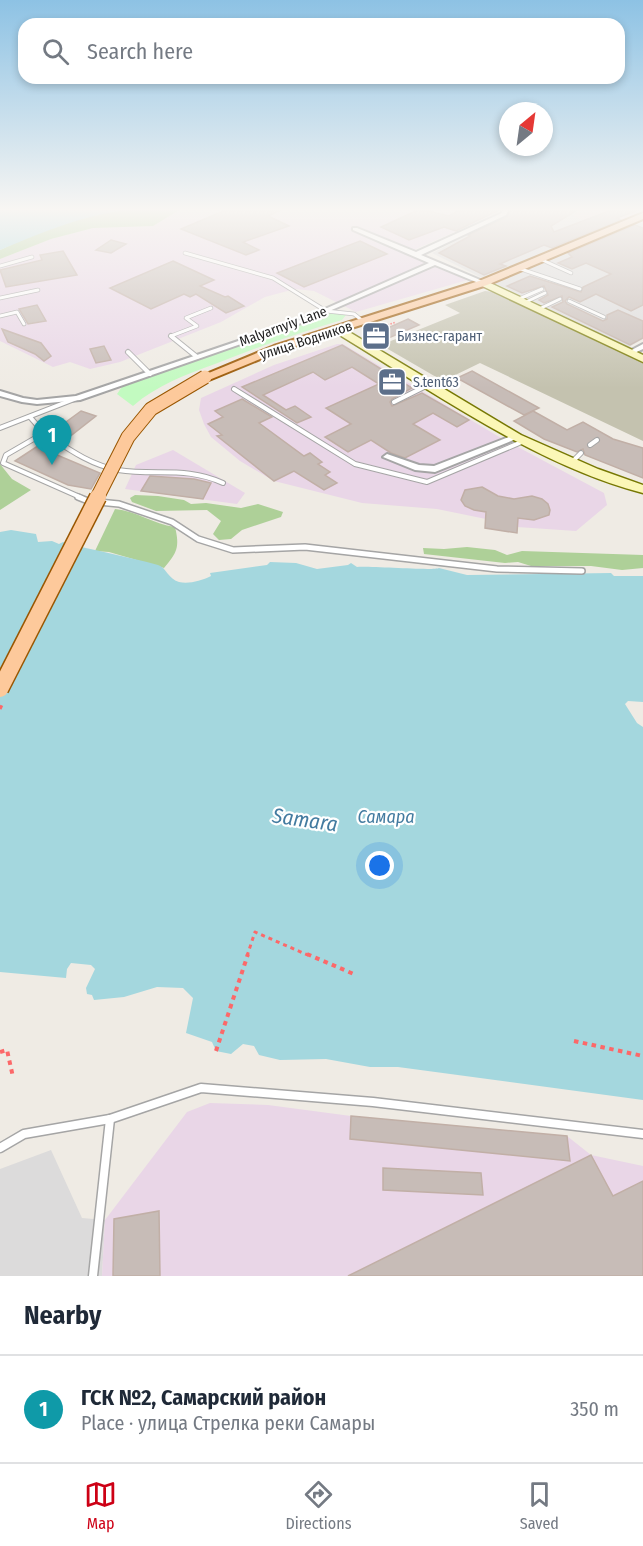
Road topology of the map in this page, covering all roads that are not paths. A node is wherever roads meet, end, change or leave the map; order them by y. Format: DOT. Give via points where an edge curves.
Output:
graph roads {
  1 [pos="241,269"];
  2 [pos="421,269"];
  3 [pos="451,269"];
  4 [pos="517,269"];
  5 [pos="519,269"];
  6 [pos="561,269"];
  7 [pos="571,273"];
  8 [pos="483,282"];
  9 [pos="542,289"];
  10 [pos="580,289"];
  11 [pos="38,290"];
  12 [pos="545,293"];
  13 [pos="0,298"];
  14 [pos="560,299"];
  15 [pos="522,301"];
  16 [pos="569,301"];
  17 [pos="211,308"];
  18 [pos="539,309"];
  19 [pos="326,311"];
  20 [pos="0,316"];
  21 [pos="604,317"];
  22 [pos="364,322"];
  23 [pos="24,324"];
  24 [pos="337,329"];
  25 [pos="643,346"];
  26 [pos="128,352"];
  27 [pos="630,353"];
  28 [pos="197,357"];
  29 [pos="643,359"];
  30 [pos="150,374"];
  31 [pos="429,384"];
  32 [pos="234,389"];
  33 [pos="0,393"];
  34 [pos="77,398"];
  35 [pos="394,402"];
  36 [pos="30,417"];
  37 [pos="0,428"];
  38 [pos="44,433"];
  39 [pos="520,439"];
  40 [pos="597,440"];
  41 [pos="590,445"];
  42 [pos="581,453"];
  43 [pos="387,457"];
  44 [pos="572,462"];
  45 [pos="223,483"];
  46 [pos="643,489"];
  47 [pos="582,571"];
  48 [pos="0,689"];
  49 [pos="110,1119"];
  50 [pos="643,1134"];
  51 [pos="0,1148"];
  52 [pos="93,1276"];
  1 -- 19 [label="lane" via="273,278"];
  2 -- 19 [label="street, Malyarnyiy Lane"];
  3 -- 8 [label="street"];
  4 -- 8 [label="main road, улица Водников"];
  5 -- 10 [label="lane"];
  6 -- 7 [label="lane"];
  8 -- 15 [label="main road"];
  8 -- 22 [label="main road, улица Водников"];
  9 -- 15 [label="lane"];
  11 -- 13 [label="lane"];
  12 -- 15 [label="lane"];
  14 -- 18 [label="lane"];
  15 -- 18 [label="main road"];
  16 -- 21 [label="lane"];
  17 -- 28 [label="lane" via="186,318 197,326 171,336"];
  18 -- 27 [label="main road"];
  19 -- 22 [label="lane" via="354,314"];
  19 -- 28 [label="street, Malyarnyiy Lane"];
  20 -- 23 [label="lane" via="17,312"];
  22 -- 24 [label="main road, улица Водников"];
  24 -- 31 [label="main road"];
  24 -- 48 [label="main road, улица Водников, bridge" via="205,377 151,409 128,437"];
  25 -- 27 [label="street"];
  26 -- 30 [label="lane"];
  27 -- 29 [label="main road"];
  28 -- 30 [label="street, Malyarnyiy Lane"];
  30 -- 34 [label="street, Malyarnyiy Lane"];
  31 -- 35 [label="lane"];
  31 -- 39 [label="main road"];
  32 -- 39 [label="lane" via="355,464 427,482"];
  33 -- 34 [label="street, Malyarnyiy Lane" via="37,402"];
  34 -- 36 [label="lane"];
  36 -- 37 [label="lane"];
  36 -- 38 [label="lane"];
  38 -- 45 [label="lane" via="74,453 106,467 210,475"];
  38 -- 47 [label="lane" via="6,455 3,463 88,501 119,504 172,522 198,539 233,550 305,547 497,568"];
  39 -- 43 [label="street" via="435,469 418,468"];
  39 -- 44 [label="main road"];
  40 -- 41 [label="lane"];
  42 -- 44 [label="lane"];
  44 -- 46 [label="main road"];
  49 -- 50 [label="lane" via="201,1088 373,1102"];
  49 -- 51 [label="lane" via="24,1134"];
  49 -- 52 [label="lane"];
}
